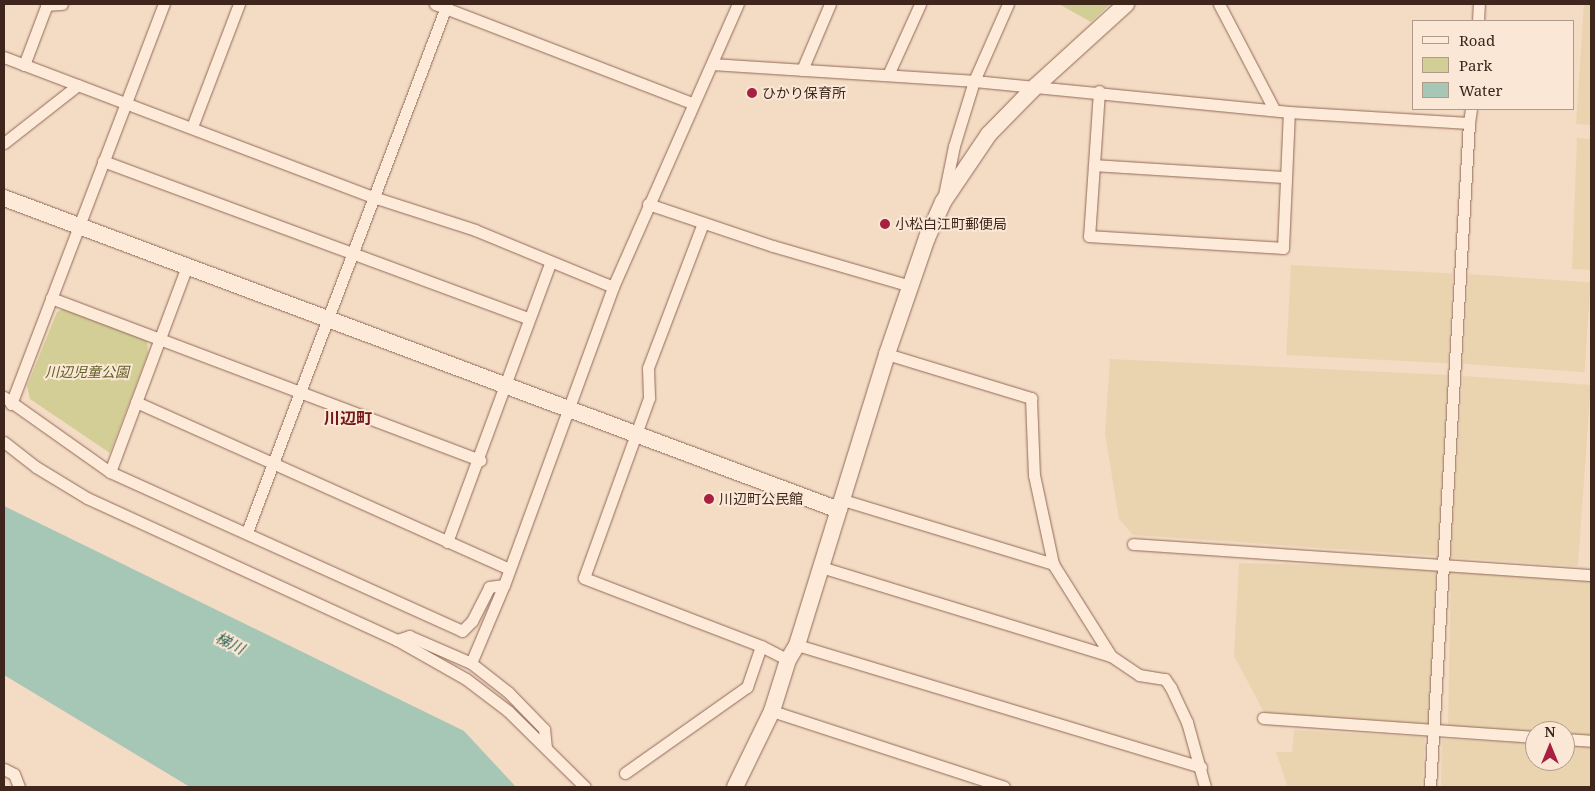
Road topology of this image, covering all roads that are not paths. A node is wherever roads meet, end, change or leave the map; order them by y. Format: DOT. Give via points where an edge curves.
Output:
graph roads {
  1 [pos="47,4"];
  2 [pos="62,4"];
  3 [pos="164,4"];
  4 [pos="239,4"];
  5 [pos="738,4"];
  6 [pos="830,4"];
  7 [pos="920,4"];
  8 [pos="1008,4"];
  9 [pos="1126,4"];
  10 [pos="1220,4"];
  11 [pos="1479,4"];
  12 [pos="443,5"];
  13 [pos="1478,20"];
  14 [pos="4,57"];
  15 [pos="713,64"];
  16 [pos="24,65"];
  17 [pos="802,70"];
  18 [pos="888,75"];
  19 [pos="974,81"];
  20 [pos="78,85"];
  21 [pos="1036,86"];
  22 [pos="1099,91"];
  23 [pos="125,103"];
  24 [pos="692,103"];
  25 [pos="1274,109"];
  26 [pos="1470,110"];
  27 [pos="1289,112"];
  28 [pos="1469,123"];
  29 [pos="192,127"];
  30 [pos="4,143"];
  31 [pos="103,161"];
  32 [pos="1094,165"];
  33 [pos="1286,177"];
  34 [pos="373,197"];
  35 [pos="4,198"];
  36 [pos="943,202"];
  37 [pos="648,204"];
  38 [pos="703,223"];
  39 [pos="78,226"];
  40 [pos="351,254"];
  41 [pos="550,263"];
  42 [pos="187,266"];
  43 [pos="911,286"];
  44 [pos="613,287"];
  45 [pos="51,298"];
  46 [pos="327,319"];
  47 [pos="529,319"];
  48 [pos="159,339"];
  49 [pos="888,354"];
  50 [pos="508,384"];
  51 [pos="299,392"];
  52 [pos="7,401"];
  53 [pos="136,402"];
  54 [pos="569,408"];
  55 [pos="637,435"];
  56 [pos="4,442"];
  57 [pos="480,460"];
  58 [pos="272,464"];
  59 [pos="110,472"];
  60 [pos="841,505"];
  61 [pos="247,532"];
  62 [pos="447,542"];
  63 [pos="1133,544"];
  64 [pos="1054,564"];
  65 [pos="1444,564"];
  66 [pos="821,567"];
  67 [pos="509,569"];
  68 [pos="1591,575"];
  69 [pos="504,585"];
  70 [pos="397,640"];
  71 [pos="796,645"];
  72 [pos="761,646"];
  73 [pos="1111,656"];
  74 [pos="788,660"];
  75 [pos="471,663"];
  76 [pos="772,711"];
  77 [pos="1263,718"];
  78 [pos="1434,732"];
  79 [pos="1525,737"];
  80 [pos="1575,740"];
  81 [pos="1591,741"];
  82 [pos="546,746"];
  83 [pos="1202,767"];
  84 [pos="4,769"];
  85 [pos="625,773"];
  86 [pos="19,787"];
  87 [pos="585,787"];
  88 [pos="735,787"];
  89 [pos="1004,787"];
  90 [pos="1205,787"];
  91 [pos="1430,787"];
  1 -- 2 [label="street"];
  1 -- 16 [label="street"];
  3 -- 23 [label="street"];
  4 -- 29 [label="street"];
  5 -- 15 [label="street"];
  6 -- 17 [label="street"];
  7 -- 18 [label="street"];
  8 -- 19 [label="street"];
  9 -- 21 [label="street"];
  10 -- 25 [label="street"];
  11 -- 13 [label="street"];
  12 -- 24 [label="street"];
  12 -- 34 [label="street"];
  14 -- 16 [label="street"];
  15 -- 17 [label="street"];
  15 -- 24 [label="street"];
  16 -- 20 [label="street"];
  17 -- 18 [label="street"];
  18 -- 19 [label="street"];
  19 -- 21 [label="street"];
  19 -- 36 [label="street" via="954,146"];
  20 -- 23 [label="street"];
  20 -- 30 [label="street"];
  21 -- 22 [label="street"];
  21 -- 36 [label="street" via="989,134"];
  22 -- 25 [label="street"];
  22 -- 32 [label="street"];
  23 -- 29 [label="street"];
  23 -- 31 [label="street"];
  24 -- 37 [label="street"];
  25 -- 27 [label="street"];
  26 -- 28 [label="street"];
  27 -- 28 [label="street"];
  27 -- 33 [label="street"];
  28 -- 65 [label="street"];
  29 -- 34 [label="street"];
  31 -- 39 [label="street"];
  31 -- 40 [label="street"];
  32 -- 33 [label="street"];
  32 -- 33 [label="street" via="1089,236 1118,238 1283,248"];
  34 -- 40 [label="street"];
  34 -- 41 [label="street" via="475,230"];
  35 -- 39 [label="street"];
  36 -- 43 [label="street"];
  37 -- 38 [label="street"];
  37 -- 44 [label="street"];
  38 -- 43 [label="street"];
  38 -- 55 [label="street" via="648,368 649,398"];
  39 -- 42 [label="street"];
  39 -- 45 [label="street"];
  40 -- 46 [label="street"];
  40 -- 47 [label="street"];
  41 -- 44 [label="street"];
  41 -- 47 [label="street"];
  42 -- 46 [label="street"];
  42 -- 48 [label="street"];
  43 -- 49 [label="street"];
  44 -- 54 [label="street"];
  45 -- 48 [label="street"];
  45 -- 52 [label="street"];
  46 -- 50 [label="street"];
  46 -- 51 [label="street"];
  47 -- 50 [label="street"];
  48 -- 51 [label="street"];
  48 -- 53 [label="street"];
  49 -- 60 [label="street"];
  49 -- 64 [label="street" via="1031,398 1034,475"];
  50 -- 54 [label="street"];
  50 -- 57 [label="street"];
  51 -- 57 [label="street"];
  51 -- 58 [label="street"];
  52 -- 59 [label="street"];
  53 -- 58 [label="street"];
  53 -- 59 [label="street"];
  54 -- 55 [label="street"];
  54 -- 67 [label="street"];
  55 -- 60 [label="street"];
  55 -- 72 [label="street" via="584,578"];
  56 -- 70 [label="street" via="36,467 87,498"];
  57 -- 62 [label="street"];
  58 -- 61 [label="street"];
  58 -- 62 [label="street"];
  59 -- 61 [label="street"];
  60 -- 64 [label="street"];
  60 -- 66 [label="street"];
  61 -- 69 [label="street" via="462,631 472,621 489,587"];
  62 -- 67 [label="street"];
  63 -- 65 [label="street"];
  64 -- 73 [label="street"];
  65 -- 68 [label="street"];
  65 -- 78 [label="street"];
  66 -- 71 [label="street"];
  66 -- 73 [label="street"];
  67 -- 69 [label="street"];
  69 -- 75 [label="street"];
  70 -- 75 [label="street" via="409,636"];
  70 -- 82 [label="street" via="466,679"];
  71 -- 74 [label="street"];
  71 -- 83 [label="street"];
  72 -- 74 [label="street"];
  72 -- 85 [label="street" via="747,687"];
  73 -- 83 [label="street" via="1139,675 1165,679 1187,722"];
  74 -- 76 [label="street"];
  75 -- 82 [label="street" via="508,692 544,730"];
  76 -- 88 [label="street"];
  76 -- 89 [label="street"];
  77 -- 78 [label="street"];
  78 -- 79 [label="street"];
  78 -- 91 [label="street"];
  80 -- 81 [label="street"];
  82 -- 87 [label="street"];
  83 -- 90 [label="street"];
  84 -- 86 [label="street" via="14,774"];
}
